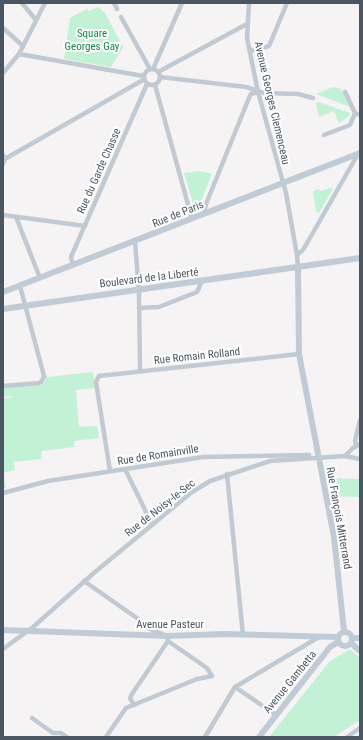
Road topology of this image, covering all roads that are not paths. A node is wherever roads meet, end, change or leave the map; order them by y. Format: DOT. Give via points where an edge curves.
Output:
graph roads {
  1 [pos="22,3"];
  2 [pos="45,3"];
  3 [pos="114,3"];
  4 [pos="182,3"];
  5 [pos="249,3"];
  6 [pos="287,3"];
  7 [pos="117,9"];
  8 [pos="121,17"];
  9 [pos="36,20"];
  10 [pos="247,24"];
  11 [pos="3,28"];
  12 [pos="23,46"];
  13 [pos="250,51"];
  14 [pos="19,54"];
  15 [pos="151,69"];
  16 [pos="3,73"];
  17 [pos="159,75"];
  18 [pos="143,78"];
  19 [pos="147,84"];
  20 [pos="155,85"];
  21 [pos="258,92"];
  22 [pos="345,92"];
  23 [pos="313,98"];
  24 [pos="358,114"];
  25 [pos="324,135"];
  26 [pos="359,154"];
  27 [pos="3,160"];
  28 [pos="283,184"];
  29 [pos="204,214"];
  30 [pos="3,215"];
  31 [pos="16,217"];
  32 [pos="192,219"];
  33 [pos="85,226"];
  34 [pos="135,241"];
  35 [pos="297,255"];
  36 [pos="360,258"];
  37 [pos="73,265"];
  38 [pos="298,267"];
  39 [pos="40,278"];
  40 [pos="202,281"];
  41 [pos="20,286"];
  42 [pos="138,290"];
  43 [pos="3,292"];
  44 [pos="26,306"];
  45 [pos="139,308"];
  46 [pos="3,309"];
  47 [pos="299,354"];
  48 [pos="140,371"];
  49 [pos="3,386"];
  50 [pos="360,420"];
  51 [pos="358,444"];
  52 [pos="261,456"];
  53 [pos="319,456"];
  54 [pos="345,456"];
  55 [pos="360,459"];
  56 [pos="262,463"];
  57 [pos="125,469"];
  58 [pos="110,471"];
  59 [pos="227,474"];
  60 [pos="3,493"];
  61 [pos="152,524"];
  62 [pos="84,581"];
  63 [pos="3,630"];
  64 [pos="344,631"];
  65 [pos="27,632"];
  66 [pos="243,635"];
  67 [pos="321,636"];
  68 [pos="168,638"];
  69 [pos="360,638"];
  70 [pos="338,639"];
  71 [pos="351,640"];
  72 [pos="3,649"];
  73 [pos="360,652"];
  74 [pos="235,687"];
  75 [pos="134,705"];
  76 [pos="276,715"];
  77 [pos="32,718"];
  78 [pos="360,728"];
  79 [pos="67,737"];
  80 [pos="106,737"];
  81 [pos="205,737"];
  82 [pos="259,737"];
  83 [pos="347,737"];
  1 -- 9 [label="street"];
  2 -- 9 [label="street"];
  3 -- 7 [label="street"];
  4 -- 15 [label="street"];
  5 -- 10 [label="street, Avenue Georges Clemenceau"];
  6 -- 13 [label="street" via="269,46"];
  8 -- 15 [label="street"];
  9 -- 12 [label="street"];
  10 -- 13 [label="street, Avenue Georges Clemenceau"];
  10 -- 17 [label="street"];
  11 -- 12 [label="street"];
  12 -- 14 [label="street"];
  13 -- 21 [label="street, Avenue Georges Clemenceau"];
  14 -- 16 [label="street"];
  14 -- 18 [label="street"];
  15 -- 17 [label="street"];
  15 -- 18 [label="street"];
  17 -- 20 [label="street"];
  17 -- 21 [label="street" via="246,87"];
  18 -- 19 [label="street"];
  18 -- 27 [label="street"];
  19 -- 20 [label="street"];
  19 -- 33 [label="street, Rue du Garde Chasse"];
  20 -- 32 [label="street"];
  21 -- 23 [label="street" via="298,94"];
  21 -- 28 [label="street, Avenue Georges Clemenceau"];
  21 -- 29 [label="street" via="251,94 249,98"];
  22 -- 24 [label="street"];
  24 -- 25 [label="street" via="350,125"];
  26 -- 28 [label="main road, Rue de Paris"];
  26 -- 35 [label="street" via="303,250"];
  28 -- 29 [label="main road, Rue de Paris"];
  28 -- 35 [label="street, Avenue Georges Clemenceau"];
  29 -- 32 [label="main road, Rue de Paris"];
  30 -- 31 [label="street"];
  31 -- 33 [label="street"];
  31 -- 39 [label="street"];
  32 -- 34 [label="main road, Rue de Paris"];
  33 -- 37 [label="street, Rue du Garde Chasse" via="71,257"];
  34 -- 37 [label="main road, Rue de Paris"];
  34 -- 42 [label="street"];
  35 -- 38 [label="street, Avenue Georges Clemenceau"];
  36 -- 38 [label="main road, Boulevard de la Liberté"];
  37 -- 39 [label="main road, Rue de Paris"];
  38 -- 40 [label="main road, Boulevard de la Liberté"];
  38 -- 47 [label="main road, Rue François Mitterrand"];
  39 -- 41 [label="main road, Rue de Paris"];
  40 -- 42 [label="main road, Boulevard de la Liberté"];
  40 -- 45 [label="street" via="197,292 158,307"];
  41 -- 43 [label="main road, Rue de Paris"];
  41 -- 44 [label="street"];
  42 -- 44 [label="main road, Boulevard de la Liberté"];
  42 -- 45 [label="street"];
  44 -- 46 [label="main road, Boulevard de la Liberté"];
  44 -- 49 [label="street" via="44,376 42,381"];
  45 -- 48 [label="street"];
  47 -- 48 [label="street, Rue Romain Rolland"];
  47 -- 53 [label="main road, Rue François Mitterrand"];
  48 -- 58 [label="street, Rue Romain Rolland" via="102,375 97,378"];
  50 -- 51 [label="street" via="355,441"];
  51 -- 54 [label="street"];
  52 -- 53 [label="street, Rue de Romainville"];
  52 -- 56 [label="street" via="264,459"];
  52 -- 57 [label="street, Rue de Romainville" via="203,457"];
  53 -- 54 [label="street, Rue de Noisy-le-Sec"];
  53 -- 56 [label="street, Rue de Noisy-le-Sec"];
  53 -- 64 [label="main road, Rue François Mitterrand" via="334,537"];
  54 -- 55 [label="street, Rue de Noisy-le-Sec"];
  56 -- 59 [label="street, Rue de Noisy-le-Sec"];
  57 -- 58 [label="street, Rue de Romainville"];
  57 -- 61 [label="street"];
  58 -- 60 [label="street, Rue de Romainville" via="48,481"];
  59 -- 61 [label="street, Rue de Noisy-le-Sec" via="192,492"];
  59 -- 66 [label="street"];
  61 -- 62 [label="street, Rue de Noisy-le-Sec"];
  62 -- 65 [label="street, Rue de Noisy-le-Sec"];
  62 -- 68 [label="street" via="148,628"];
  63 -- 65 [label="main road, Avenue Pasteur"];
  64 -- 70 [label="main road"];
  64 -- 71 [label="main road" via="350,634"];
  65 -- 68 [label="main road, Avenue Pasteur"];
  65 -- 72 [label="street, Rue de Noisy-le-Sec"];
  66 -- 67 [label="main road, Avenue Pasteur"];
  66 -- 68 [label="main road, Avenue Pasteur"];
  67 -- 70 [label="main road, Avenue Pasteur"];
  67 -- 74 [label="street"];
  68 -- 75 [label="street" via="132,694 130,698"];
  68 -- 75 [label="street" via="207,668 212,676 197,679"];
  69 -- 71 [label="main road"];
  70 -- 71 [label="main road" via="345,646"];
  70 -- 76 [label="main road, Avenue Gambetta"];
  71 -- 73 [label="main road"];
  74 -- 76 [label="street"];
  74 -- 81 [label="street"];
  75 -- 80 [label="street" via="123,712"];
  76 -- 82 [label="main road, Avenue Gambetta"];
  77 -- 79 [label="street" via="53,733 61,733"];
  78 -- 83 [label="street"];
}
